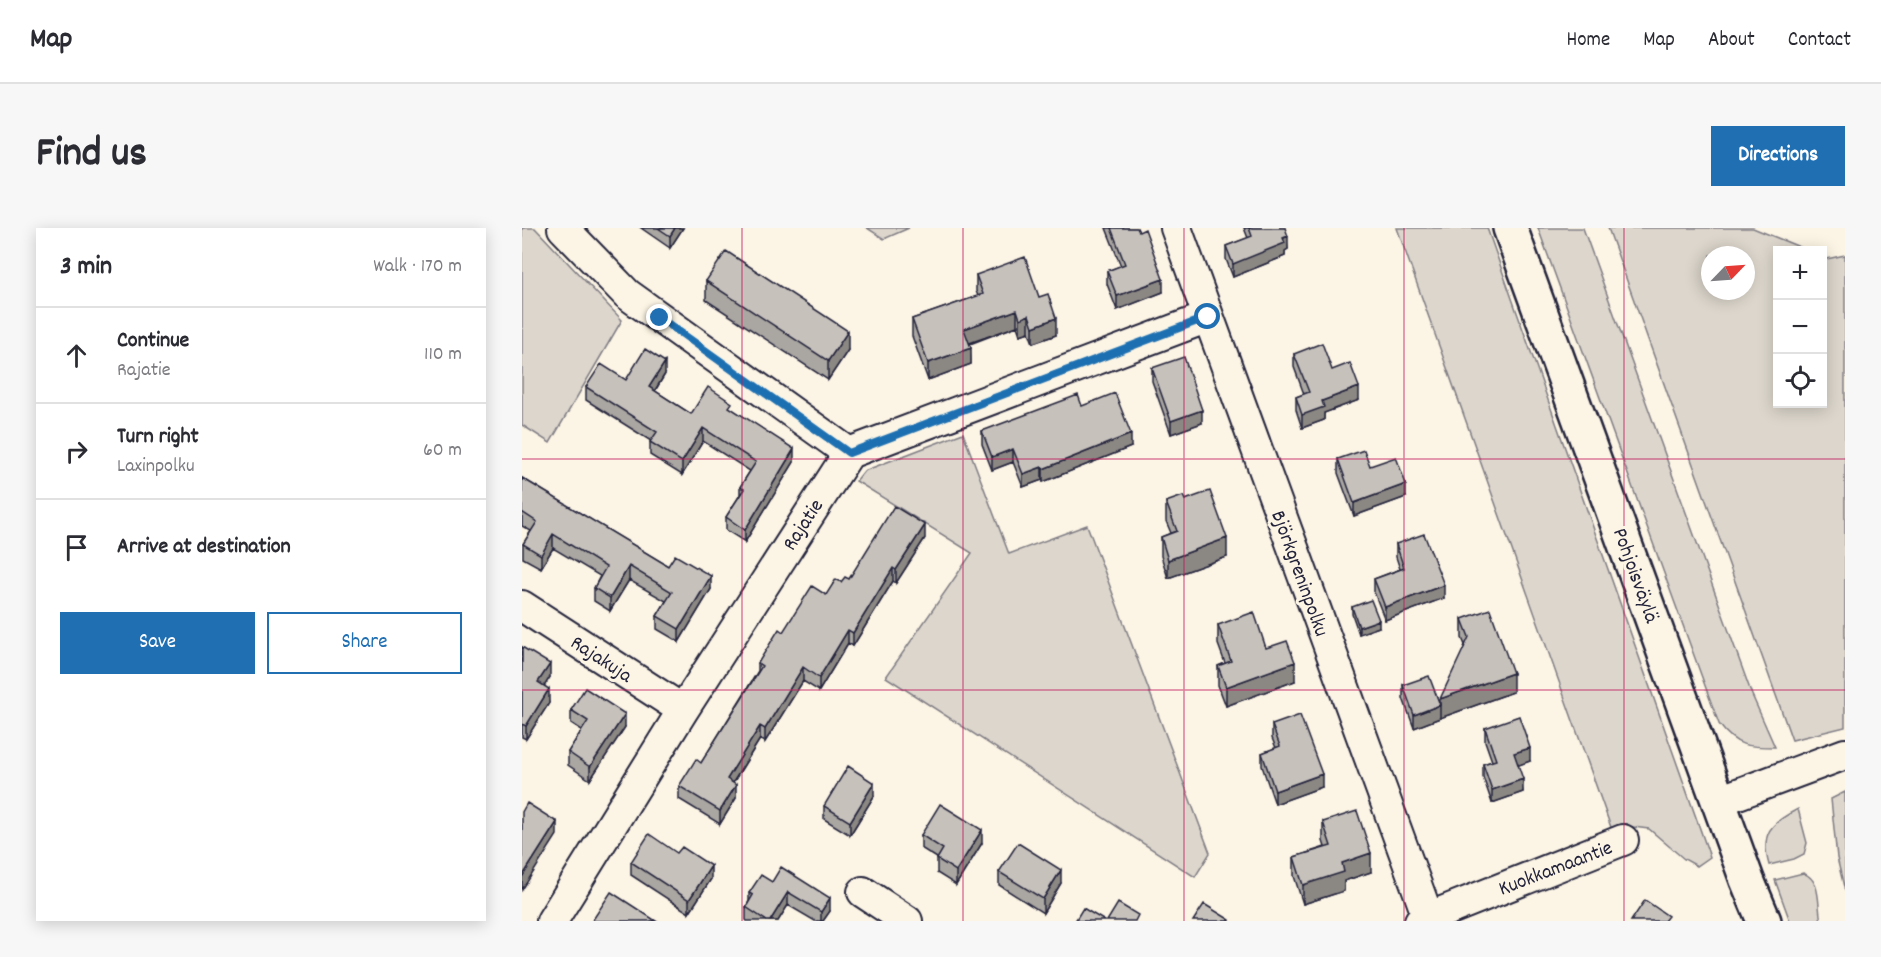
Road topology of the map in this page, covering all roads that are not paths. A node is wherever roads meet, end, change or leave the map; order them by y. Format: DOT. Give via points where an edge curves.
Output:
graph roads {
  1 [pos="564,228"];
  2 [pos="1176,228"];
  3 [pos="1510,228"];
  4 [pos="1208,317"];
  5 [pos="849,453"];
  6 [pos="522,606"];
  7 [pos="683,710"];
  8 [pos="1845,754"];
  9 [pos="1719,801"];
  10 [pos="1623,840"];
  11 [pos="863,892"];
  12 [pos="1424,919"];
  13 [pos="552,921"];
  14 [pos="908,921"];
  15 [pos="1764,921"];
  1 -- 5 [label="street" via="627,294"];
  2 -- 4 [label="street, Björkgreninpolku"];
  3 -- 9 [label="main road, Pohjoisväylä"];
  4 -- 5 [label="street"];
  4 -- 12 [label="street, Björkgreninpolku"];
  5 -- 7 [label="street, Rajatie"];
  6 -- 7 [label="street, Rajakuja"];
  7 -- 13 [label="street, Rajatie"];
  8 -- 9 [label="street"];
  9 -- 15 [label="main road, Pohjoisväylä"];
  10 -- 12 [label="street, Kuokkamaantie"];
  11 -- 14 [label="street"];
}
